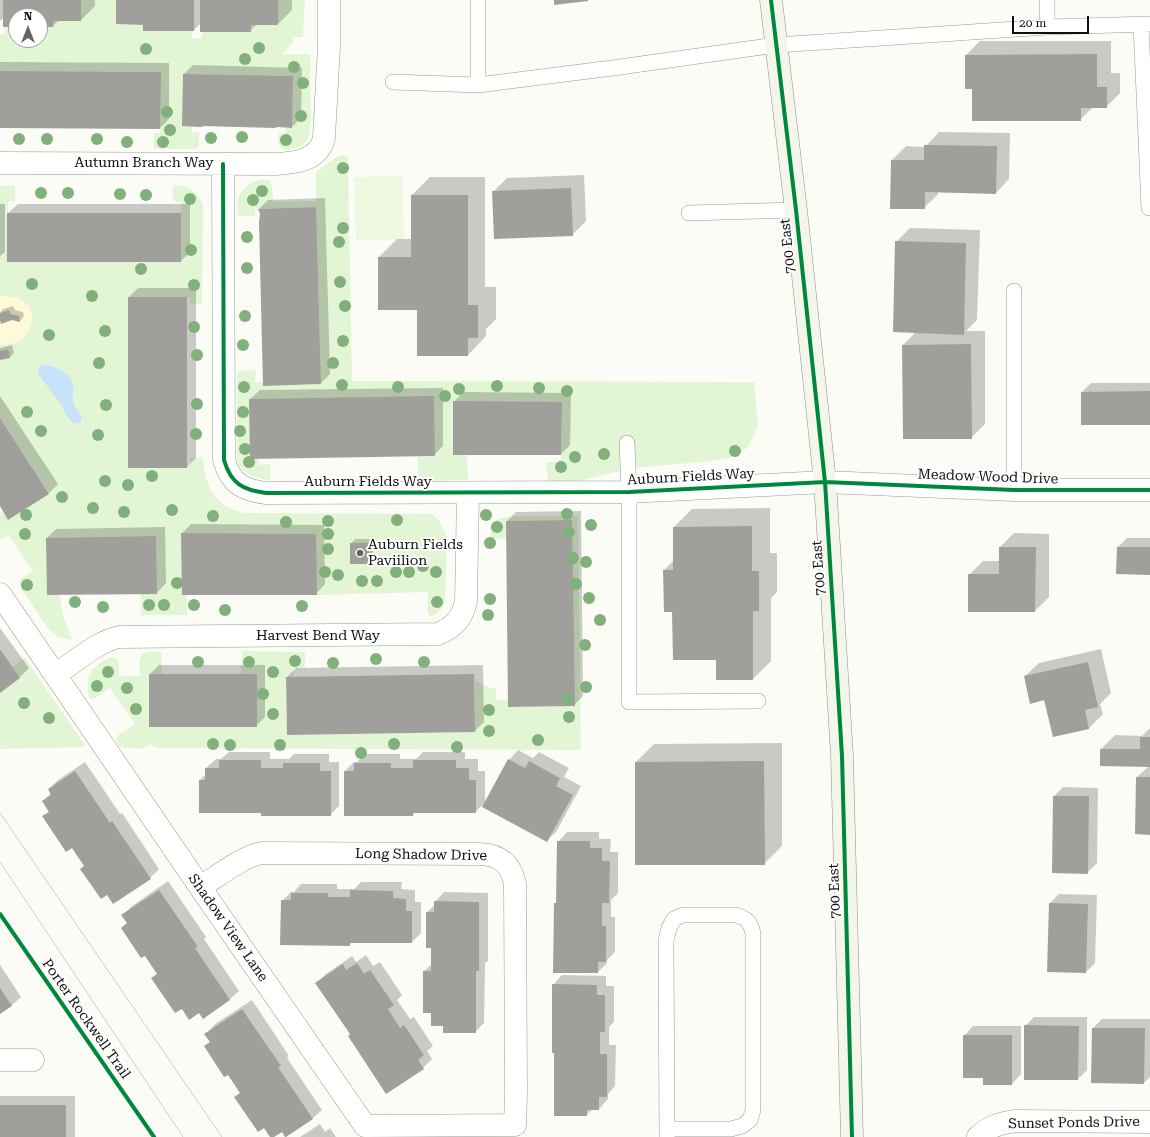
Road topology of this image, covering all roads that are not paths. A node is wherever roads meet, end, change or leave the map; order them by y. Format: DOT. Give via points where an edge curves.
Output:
graph roads {
  1 [pos="330,0"];
  2 [pos="478,0"];
  3 [pos="770,0"];
  4 [pos="1047,0"];
  5 [pos="1145,24"];
  6 [pos="1047,27"];
  7 [pos="776,45"];
  8 [pos="393,82"];
  9 [pos="478,85"];
  10 [pos="0,163"];
  11 [pos="223,164"];
  12 [pos="1150,208"];
  13 [pos="796,210"];
  14 [pos="689,213"];
  15 [pos="1014,291"];
  16 [pos="627,443"];
  17 [pos="825,482"];
  18 [pos="1014,490"];
  19 [pos="1150,490"];
  20 [pos="629,492"];
  21 [pos="468,493"];
  22 [pos="0,594"];
  23 [pos="55,675"];
  24 [pos="758,701"];
  25 [pos="200,888"];
  26 [pos="0,1060"];
  27 [pos="33,1060"];
  28 [pos="1150,1122"];
  29 [pos="519,1131"];
  30 [pos="667,1133"];
  31 [pos="852,1137"];
  32 [pos="978,1137"];
  1 -- 11 [label="street, Autumn Branch Way" via="322,146 315,153 297,162"];
  2 -- 9 [label="lane"];
  3 -- 7 [label="main road, 700 East"];
  4 -- 6 [label="lane"];
  5 -- 6 [label="lane"];
  5 -- 12 [label="lane"];
  6 -- 7 [label="lane"];
  7 -- 9 [label="lane"];
  7 -- 13 [label="main road, 700 East"];
  8 -- 9 [label="lane"];
  10 -- 11 [label="street, Autumn Branch Way"];
  11 -- 21 [label="street, Auburn Fields Way" via="224,460 233,479 242,487 266,493"];
  13 -- 14 [label="lane"];
  13 -- 17 [label="main road, 700 East"];
  15 -- 18 [label="lane"];
  16 -- 20 [label="lane"];
  17 -- 18 [label="street, Meadow Wood Drive"];
  17 -- 20 [label="street, Auburn Fields Way"];
  17 -- 31 [label="main road, 700 East" via="842,756"];
  18 -- 19 [label="street, Meadow Wood Drive"];
  20 -- 21 [label="street, Auburn Fields Way"];
  20 -- 24 [label="lane" via="629,702"];
  21 -- 23 [label="street, Harvest Bend Way" via="465,609 457,622 447,631 438,634 119,637 100,645"];
  22 -- 23 [label="street, Shadow View Lane"];
  23 -- 25 [label="street, Shadow View Lane"];
  25 -- 29 [label="street, Shadow View Lane" via="365,1126"];
  25 -- 29 [label="street, Long Shadow Drive" via="253,854 262,853 480,854 500,859 510,869 515,884 516,1093"];
  26 -- 27 [label="street"];
  28 -- 32 [label="street, Sunset Ponds Drive" via="1016,1121 999,1124"];
  30 -- 30 [label="lane" via="666,941 669,928 674,919 683,915 736,915 744,918 754,933 754,1110 750,1120 742,1126"];
}
